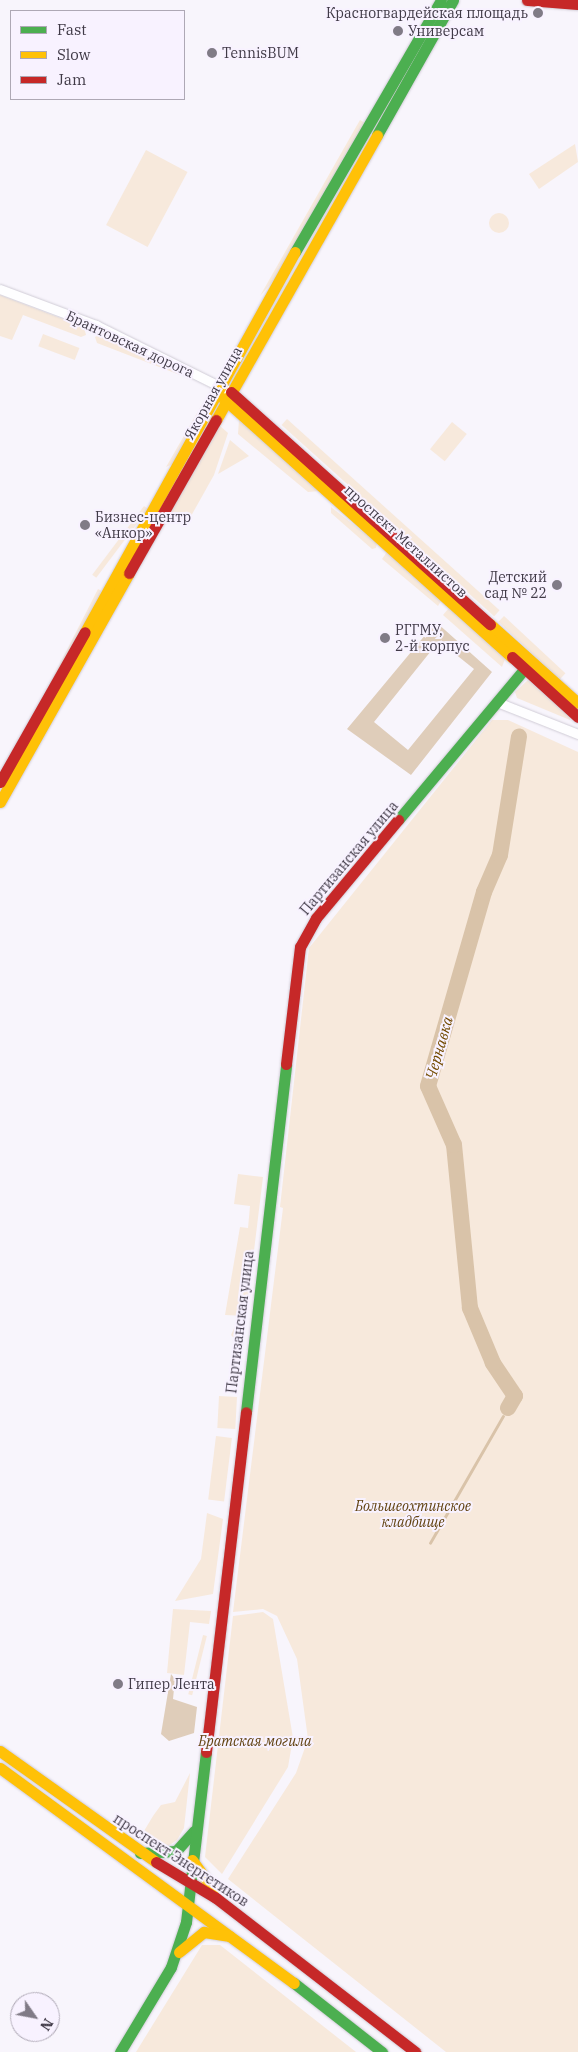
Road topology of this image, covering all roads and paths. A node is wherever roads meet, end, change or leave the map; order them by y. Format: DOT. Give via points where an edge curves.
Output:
graph roads {
  1 [pos="442,0"];
  2 [pos="453,0"];
  3 [pos="527,0"];
  4 [pos="578,4"];
  5 [pos="0,289"];
  6 [pos="220,386"];
  7 [pos="230,392"];
  8 [pos="225,403"];
  9 [pos="528,665"];
  10 [pos="497,702"];
  11 [pos="578,702"];
  12 [pos="578,717"];
  13 [pos="578,734"];
  14 [pos="0,782"];
  15 [pos="0,802"];
  16 [pos="0,1751"];
  17 [pos="0,1768"];
  18 [pos="195,1829"];
  19 [pos="140,1854"];
  20 [pos="192,1860"];
  21 [pos="191,1882"];
  22 [pos="188,1903"];
  23 [pos="243,1918"];
  24 [pos="236,1939"];
  25 [pos="178,1953"];
  26 [pos="120,2052"];
  27 [pos="382,2052"];
  28 [pos="415,2052"];
  1 -- 6 [label="street, Якорная улица"];
  2 -- 7 [label="street, Якорная улица"];
  3 -- 4 [label="street"];
  5 -- 6 [label="street, Брантовская дорога" via="96,325"];
  6 -- 7 [label="street, Брантовская дорога"];
  6 -- 8 [label="street"];
  6 -- 14 [label="street, Якорная улица"];
  7 -- 8 [label="street, Якорная улица"];
  7 -- 9 [label="street, проспект Металлистов"];
  8 -- 9 [label="street, проспект Металлистов" via="248,419"];
  8 -- 15 [label="street, Якорная улица"];
  9 -- 10 [label="street, Партизанская улица"];
  9 -- 11 [label="street, проспект Металлистов"];
  9 -- 12 [label="street, проспект Металлистов"];
  10 -- 13 [label="street"];
  10 -- 18 [label="street, Партизанская улица" via="316,918 300,947"];
  16 -- 19 [label="street, проспект Энергетиков"];
  17 -- 22 [label="street"];
  18 -- 19 [label="street" via="176,1851"];
  18 -- 20 [label="street, Партизанская улица"];
  19 -- 21 [label="street, проспект Энергетиков"];
  20 -- 21 [label="street, Партизанская улица"];
  20 -- 23 [label="street" via="204,1882 238,1908"];
  21 -- 22 [label="street, Партизанская улица"];
  21 -- 23 [label="street, проспект Энергетиков"];
  22 -- 24 [label="street"];
  22 -- 25 [label="street, Партизанская улица"];
  23 -- 28 [label="street, проспект Энергетиков"];
  24 -- 25 [label="street" via="204,1932"];
  24 -- 27 [label="street"];
  25 -- 26 [label="street, Партизанская улица"];
}
